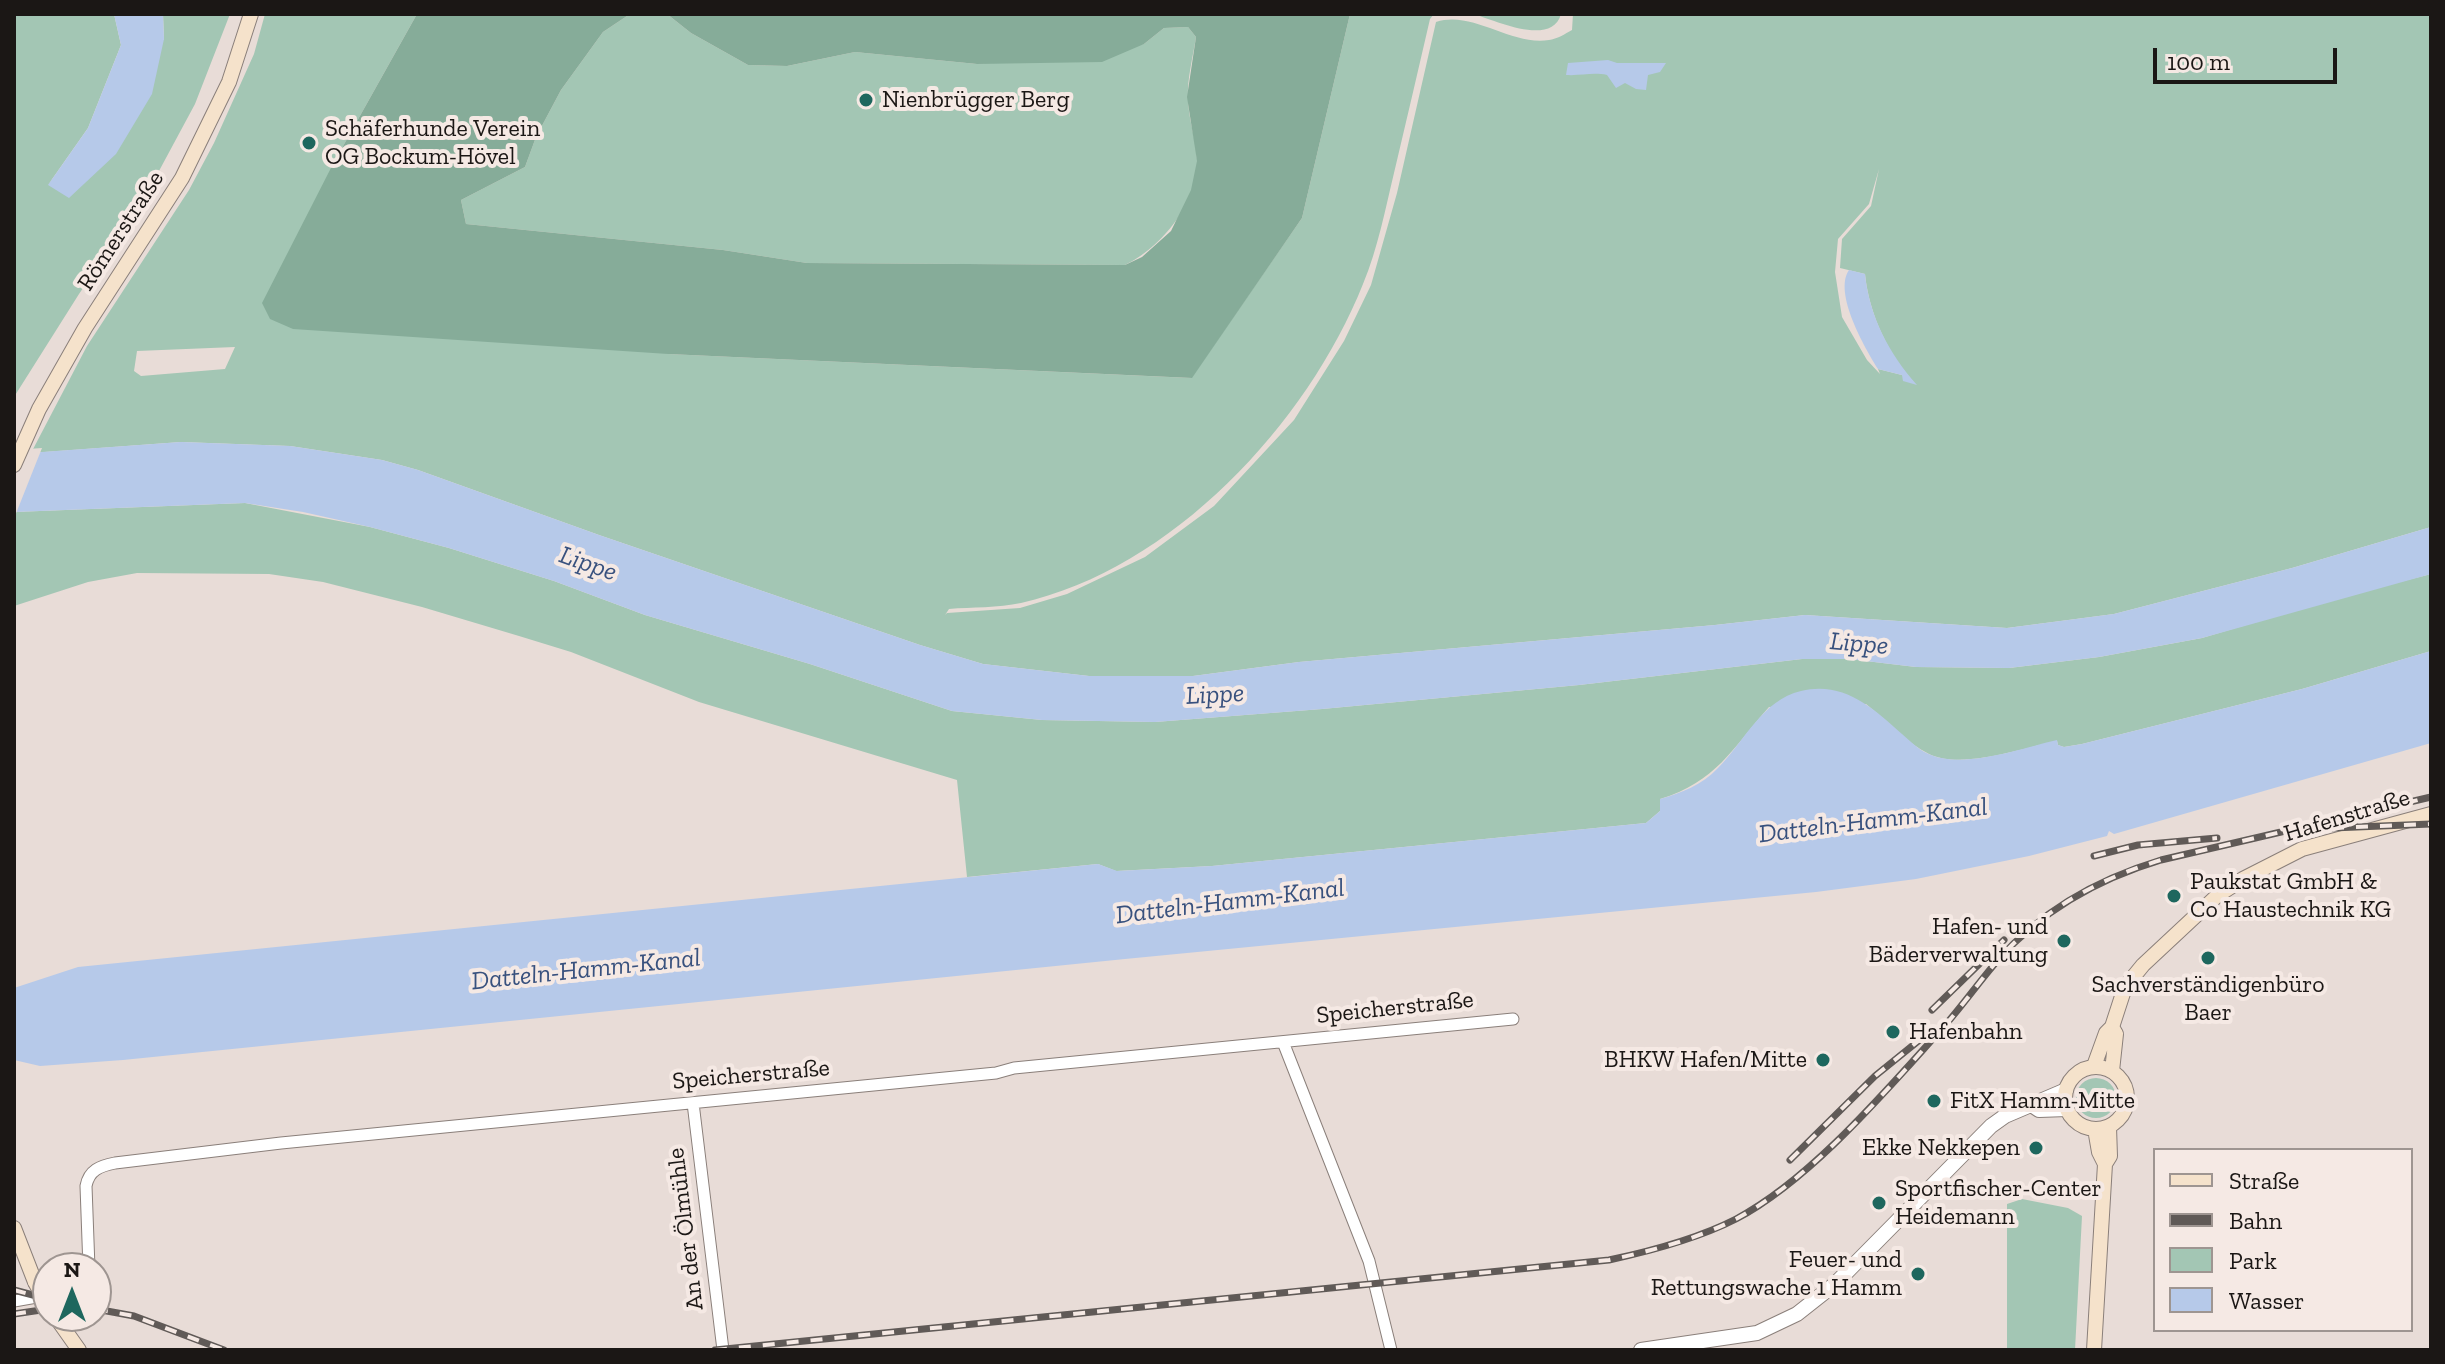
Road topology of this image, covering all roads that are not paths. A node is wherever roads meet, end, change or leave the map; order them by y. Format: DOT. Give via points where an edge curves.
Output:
graph roads {
  1 [pos="251,14"];
  2 [pos="14,465"];
  3 [pos="2431,814"];
  4 [pos="1513,1019"];
  5 [pos="2112,1027"];
  6 [pos="1283,1042"];
  7 [pos="2094,1066"];
  8 [pos="2112,1071"];
  9 [pos="2066,1090"];
  10 [pos="693,1103"];
  11 [pos="2033,1106"];
  12 [pos="2067,1109"];
  13 [pos="2102,1128"];
  14 [pos="14,1228"];
  15 [pos="88,1252"];
  16 [pos="32,1274"];
  17 [pos="66,1332"];
  18 [pos="79,1350"];
  19 [pos="723,1350"];
  20 [pos="1391,1350"];
  21 [pos="1641,1350"];
  22 [pos="2094,1350"];
  1 -- 2 [label="main road, Römerstraße" via="229,82 182,178 85,328"];
  3 -- 5 [label="main road, Hafenstraße" via="2302,849 2218,895 2137,971 2125,987"];
  4 -- 6 [label="street, Speicherstraße"];
  5 -- 7 [label="main road, Hafenstraße"];
  5 -- 8 [label="main road, Hafenstraße"];
  6 -- 10 [label="street, Speicherstraße"];
  6 -- 20 [label="street" via="1369,1261"];
  7 -- 8 [label="main road"];
  7 -- 9 [label="main road" via="2076,1073"];
  8 -- 13 [label="main road" via="2125,1085 2127,1105 2117,1121"];
  9 -- 11 [label="street"];
  9 -- 12 [label="main road"];
  10 -- 15 [label="street, Speicherstraße" via="101,1166 87,1178"];
  10 -- 19 [label="street, An der Ölmühle"];
  11 -- 12 [label="street"];
  11 -- 21 [label="street" via="1991,1126 1835,1284 1797,1314 1757,1333"];
  12 -- 13 [label="main road" via="2075,1121"];
  13 -- 22 [label="main road" via="2110,1156 2105,1164"];
  14 -- 16 [label="main road, bridge"];
  17 -- 18 [label="main road"];
}
